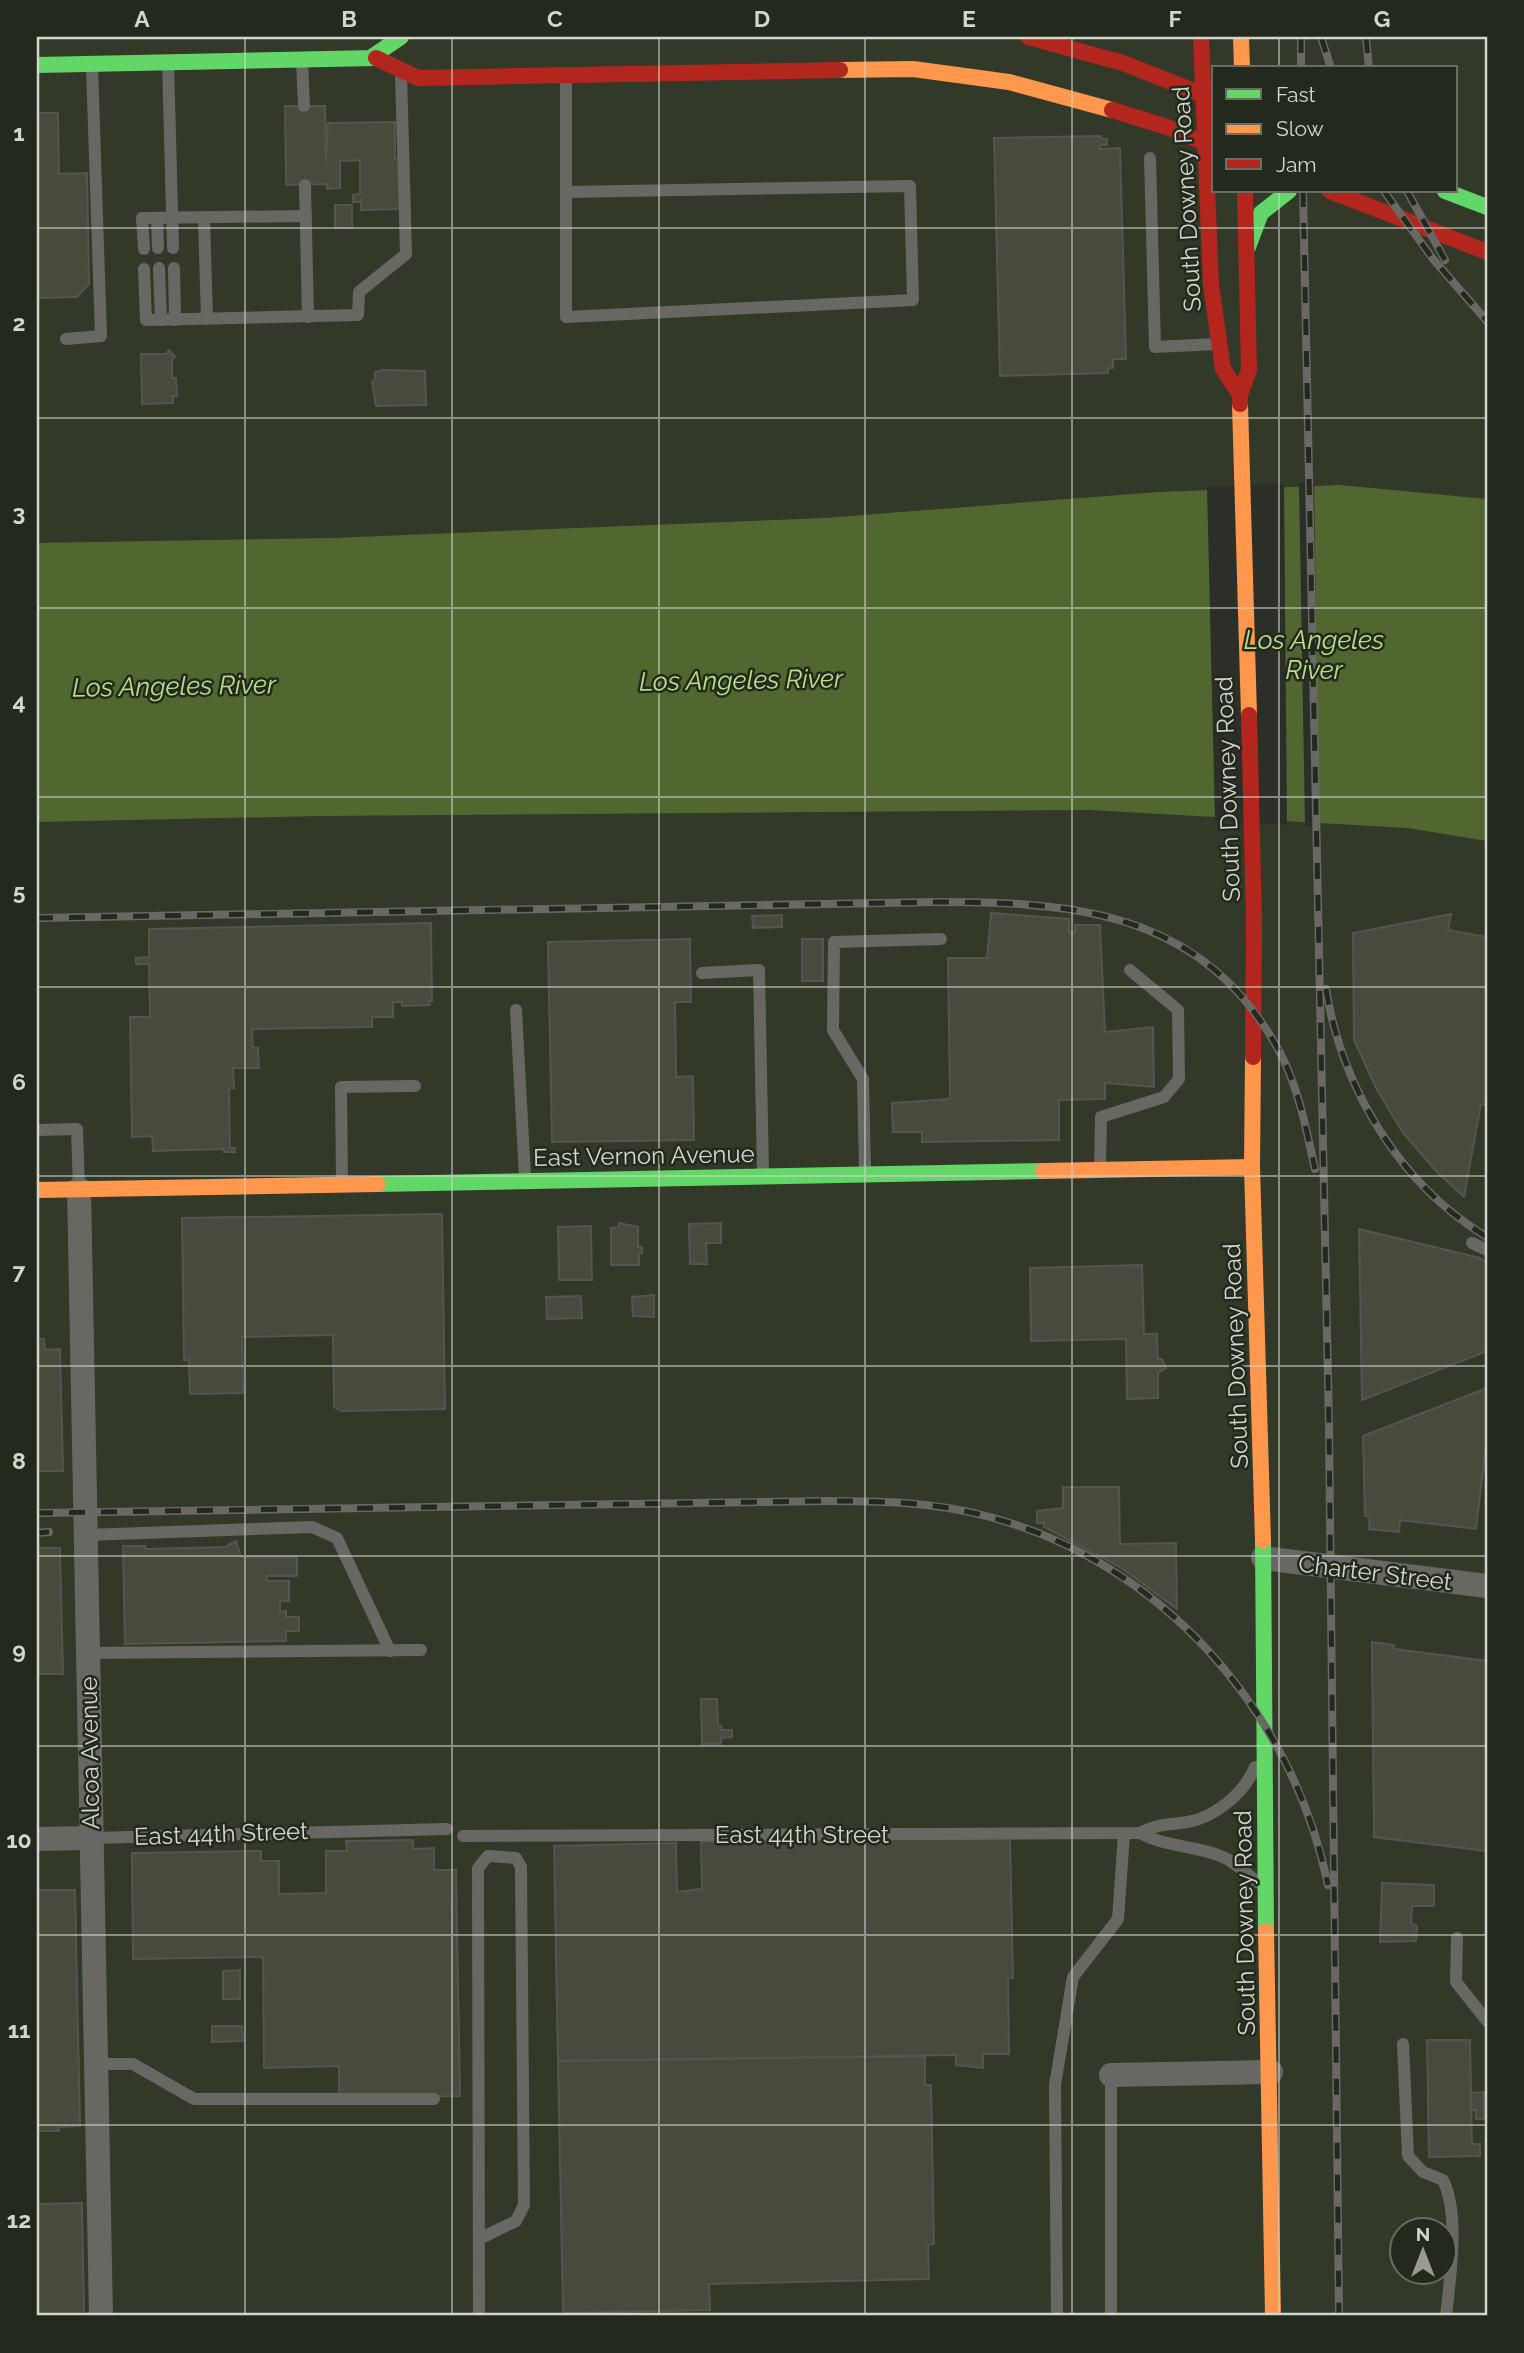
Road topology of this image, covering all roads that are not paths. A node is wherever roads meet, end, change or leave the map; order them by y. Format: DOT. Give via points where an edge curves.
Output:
graph roads {
  1 [pos="401,37"];
  2 [pos="1028,37"];
  3 [pos="1201,37"];
  4 [pos="1241,37"];
  5 [pos="373,55"];
  6 [pos="302,57"];
  7 [pos="168,62"];
  8 [pos="92,63"];
  9 [pos="37,65"];
  10 [pos="1242,66"];
  11 [pos="401,70"];
  12 [pos="566,76"];
  13 [pos="1209,97"];
  14 [pos="304,106"];
  15 [pos="1209,145"];
  16 [pos="1150,158"];
  17 [pos="306,185"];
  18 [pos="566,192"];
  19 [pos="1245,192"];
  20 [pos="1288,192"];
  21 [pos="1332,192"];
  22 [pos="1448,192"];
  23 [pos="1487,207"];
  24 [pos="306,216"];
  25 [pos="157,218"];
  26 [pos="172,218"];
  27 [pos="204,218"];
  28 [pos="173,247"];
  29 [pos="158,248"];
  30 [pos="144,249"];
  31 [pos="1247,251"];
  32 [pos="1487,251"];
  33 [pos="159,268"];
  34 [pos="174,268"];
  35 [pos="144,269"];
  36 [pos="308,317"];
  37 [pos="207,319"];
  38 [pos="161,320"];
  39 [pos="175,320"];
  40 [pos="66,340"];
  41 [pos="1220,343"];
  42 [pos="1240,395"];
  43 [pos="941,939"];
  44 [pos="1130,970"];
  45 [pos="702,972"];
  46 [pos="516,1010"];
  47 [pos="415,1086"];
  48 [pos="37,1130"];
  49 [pos="1252,1167"];
  50 [pos="1100,1170"];
  51 [pos="866,1175"];
  52 [pos="763,1176"];
  53 [pos="526,1181"];
  54 [pos="342,1184"];
  55 [pos="79,1189"];
  56 [pos="37,1190"];
  57 [pos="1472,1243"];
  58 [pos="1487,1250"];
  59 [pos="86,1535"];
  60 [pos="1263,1559"];
  61 [pos="1487,1586"];
  62 [pos="421,1650"];
  63 [pos="390,1651"];
  64 [pos="88,1653"];
  65 [pos="1265,1744"];
  66 [pos="447,1829"];
  67 [pos="1140,1833"];
  68 [pos="1124,1834"];
  69 [pos="463,1836"];
  70 [pos="488,1836"];
  71 [pos="92,1838"];
  72 [pos="37,1839"];
  73 [pos="488,1856"];
  74 [pos="1265,1888"];
  75 [pos="1457,1938"];
  76 [pos="1487,2021"];
  77 [pos="1403,2044"];
  78 [pos="96,2064"];
  79 [pos="1271,2071"];
  80 [pos="1111,2075"];
  81 [pos="434,2099"];
  82 [pos="481,2238"];
  83 [pos="101,2316"];
  84 [pos="479,2316"];
  85 [pos="1057,2316"];
  86 [pos="1111,2316"];
  87 [pos="1273,2316"];
  88 [pos="1446,2316"];
  1 -- 5 [label="main road"];
  2 -- 13 [label="main road" via="1111,58"];
  3 -- 13 [label="main road, South Downey Road"];
  4 -- 10 [label="main road"];
  5 -- 6 [label="main road"];
  5 -- 11 [label="main road"];
  6 -- 7 [label="main road"];
  6 -- 14 [label="lane"];
  7 -- 8 [label="main road"];
  7 -- 26 [label="lane"];
  8 -- 9 [label="main road"];
  8 -- 40 [label="lane" via="101,336"];
  11 -- 12 [label="main road" via="418,78"];
  11 -- 36 [label="lane" via="405,254 359,292 358,316"];
  12 -- 15 [label="main road" via="869,68 957,73 1061,94"];
  12 -- 18 [label="lane"];
  13 -- 15 [label="main road, South Downey Road"];
  15 -- 41 [label="main road, South Downey Road" via="1207,245"];
  16 -- 41 [label="lane" via="1155,347"];
  17 -- 24 [label="lane"];
  18 -- 18 [label="lane" via="566,317 913,300 910,186"];
  19 -- 31 [label="main road, South Downey Road"];
  20 -- 31 [label="main road" via="1261,212"];
  21 -- 32 [label="main road"];
  22 -- 23 [label="main road"];
  24 -- 27 [label="lane"];
  24 -- 36 [label="lane"];
  25 -- 26 [label="lane"];
  25 -- 29 [label="lane"];
  25 -- 30 [label="lane" via="142,218"];
  26 -- 27 [label="lane"];
  26 -- 28 [label="lane"];
  27 -- 37 [label="lane"];
  31 -- 42 [label="main road, South Downey Road" via="1249,370"];
  33 -- 38 [label="lane"];
  34 -- 39 [label="lane"];
  35 -- 38 [label="lane" via="146,320"];
  36 -- 37 [label="lane"];
  37 -- 39 [label="lane"];
  38 -- 39 [label="lane"];
  41 -- 42 [label="main road, South Downey Road" via="1223,369"];
  42 -- 49 [label="main road, South Downey Road" via="1254,920"];
  43 -- 51 [label="lane" via="834,942 833,1030 863,1079"];
  44 -- 50 [label="lane" via="1178,1010 1179,1079 1164,1097 1101,1117"];
  45 -- 52 [label="lane" via="759,970"];
  46 -- 53 [label="lane"];
  47 -- 54 [label="lane" via="341,1087"];
  48 -- 55 [label="lane" via="76,1129"];
  49 -- 50 [label="main road, East Vernon Avenue"];
  49 -- 60 [label="main road, South Downey Road"];
  50 -- 51 [label="main road, East Vernon Avenue"];
  51 -- 52 [label="main road, East Vernon Avenue"];
  52 -- 53 [label="main road, East Vernon Avenue"];
  53 -- 54 [label="main road, East Vernon Avenue"];
  54 -- 55 [label="main road, East Vernon Avenue"];
  55 -- 56 [label="main road, East Vernon Avenue"];
  55 -- 59 [label="street, Alcoa Avenue"];
  57 -- 58 [label="lane"];
  59 -- 63 [label="lane" via="312,1527 337,1538"];
  59 -- 64 [label="street, Alcoa Avenue"];
  60 -- 61 [label="street, Charter Street"];
  60 -- 65 [label="main road, South Downey Road"];
  62 -- 63 [label="lane"];
  63 -- 64 [label="lane"];
  64 -- 71 [label="street, Alcoa Avenue"];
  65 -- 67 [label="lane, East 44th Street" via="1253,1774 1231,1801 1190,1822 1162,1822"];
  65 -- 74 [label="main road, South Downey Road"];
  66 -- 71 [label="lane, East 44th Street"];
  67 -- 68 [label="lane, East 44th Street"];
  67 -- 74 [label="lane, East 44th Street" via="1228,1860"];
  68 -- 70 [label="lane, East 44th Street"];
  68 -- 85 [label="lane" via="1118,1919 1073,1977 1055,2085"];
  69 -- 70 [label="lane, East 44th Street"];
  70 -- 73 [label="lane"];
  71 -- 72 [label="street, East 44th Street"];
  71 -- 78 [label="street, Alcoa Avenue"];
  73 -- 82 [label="lane" via="478,1868"];
  73 -- 82 [label="lane" via="516,1858 521,1867 524,2205 516,2221"];
  74 -- 79 [label="main road, South Downey Road"];
  75 -- 76 [label="lane" via="1456,1982"];
  77 -- 88 [label="lane" via="1408,2155 1423,2172 1443,2180 1450,2194"];
  78 -- 81 [label="lane" via="133,2064 194,2099"];
  78 -- 83 [label="street, Alcoa Avenue"];
  79 -- 80 [label="street"];
  79 -- 87 [label="main road, South Downey Road"];
  80 -- 86 [label="lane"];
  82 -- 84 [label="lane"];
}
